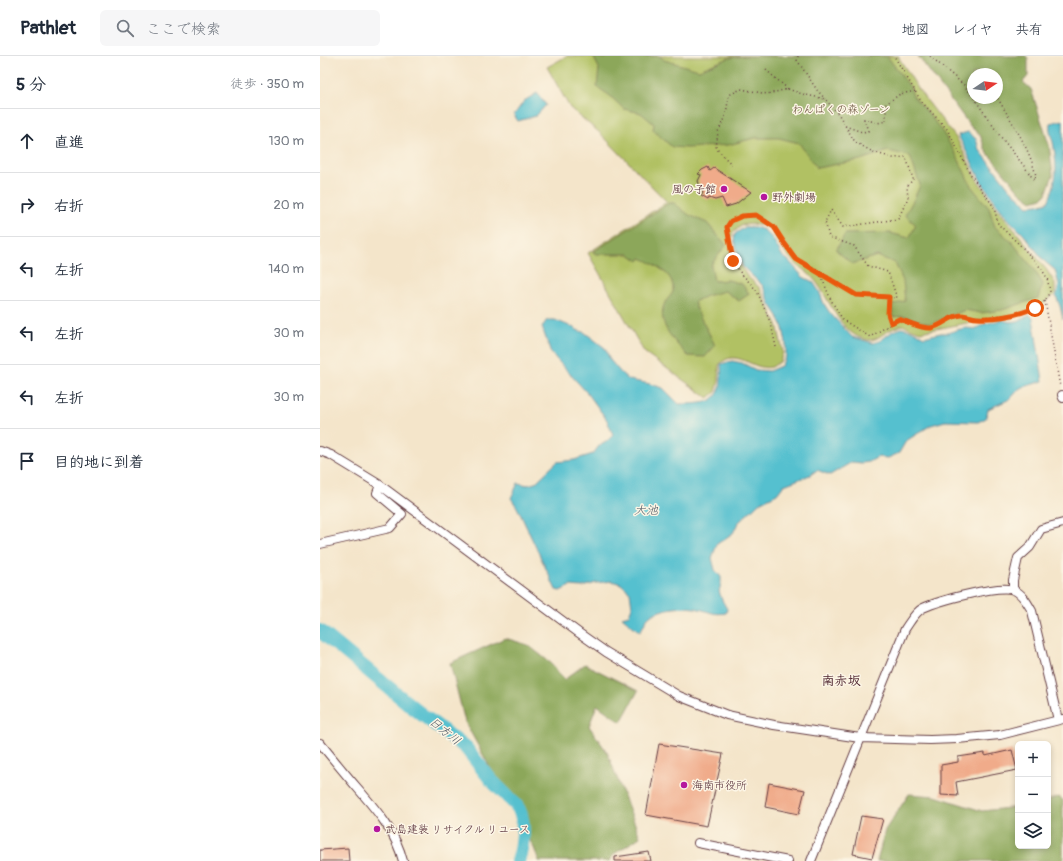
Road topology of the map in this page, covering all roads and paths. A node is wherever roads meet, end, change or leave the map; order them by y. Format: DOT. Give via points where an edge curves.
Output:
graph roads {
  1 [pos="798,56"];
  2 [pos="894,56"];
  3 [pos="930,56"];
  4 [pos="766,70"];
  5 [pos="788,89"];
  6 [pos="967,89"];
  7 [pos="916,92"];
  8 [pos="825,99"];
  9 [pos="977,104"];
  10 [pos="1001,104"];
  11 [pos="845,125"];
  12 [pos="732,165"];
  13 [pos="819,271"];
  14 [pos="889,297"];
  15 [pos="1045,301"];
  16 [pos="891,323"];
  17 [pos="776,347"];
  18 [pos="1062,396"];
  19 [pos="320,451"];
  20 [pos="380,485"];
  21 [pos="1063,524"];
  22 [pos="320,544"];
  23 [pos="1013,590"];
  24 [pos="1060,720"];
  25 [pos="860,738"];
  26 [pos="320,743"];
  27 [pos="698,843"];
  28 [pos="403,861"];
  29 [pos="788,861"];
  30 [pos="811,861"];
  1 -- 8 [label="path" via="797,60"];
  2 -- 7 [label="path"];
  3 -- 6 [label="path"];
  4 -- 5 [label="path"];
  5 -- 8 [label="path"];
  5 -- 12 [label="path" via="767,94 741,89 729,95 716,148"];
  7 -- 11 [label="path" via="900,94 886,104 886,121 878,124 864,119 868,131 862,132"];
  7 -- 15 [label="path" via="947,129 970,175 994,207 998,224 1041,268 1050,291"];
  8 -- 11 [label="path"];
  9 -- 10 [label="path" via="1034,180 1036,176 1030,156"];
  11 -- 14 [label="path" via="855,142 873,152 893,158 906,156 913,178 907,188 908,198 898,219 843,227 831,210 826,222 829,237 854,246 868,266 888,272 897,298"];
  13 -- 14 [label="path" via="856,295"];
  13 -- 16 [label="path" via="843,320 855,329 870,337"];
  13 -- 17 [label="path" via="796,259 774,227 756,215 742,216 731,221 727,227 733,261 757,291 771,324"];
  14 -- 16 [label="path" via="888,314"];
  15 -- 16 [label="path" via="1018,314 977,318 963,315 950,318 931,328 899,319"];
  15 -- 18 [label="path"];
  19 -- 20 [label="street"];
  20 -- 22 [label="street" via="377,493 402,514 390,528"];
  20 -- 25 [label="street" via="606,652 680,696 727,715"];
  21 -- 23 [label="street" via="1040,530 1030,548 1018,558"];
  23 -- 24 [label="street" via="1019,593 1032,611"];
  23 -- 25 [label="street" via="996,589 939,602 922,609 905,629"];
  24 -- 25 [label="street" via="1000,735 957,739"];
  25 -- 30 [label="street"];
  26 -- 28 [label="street" via="380,815 392,834"];
  27 -- 29 [label="street"];
}
